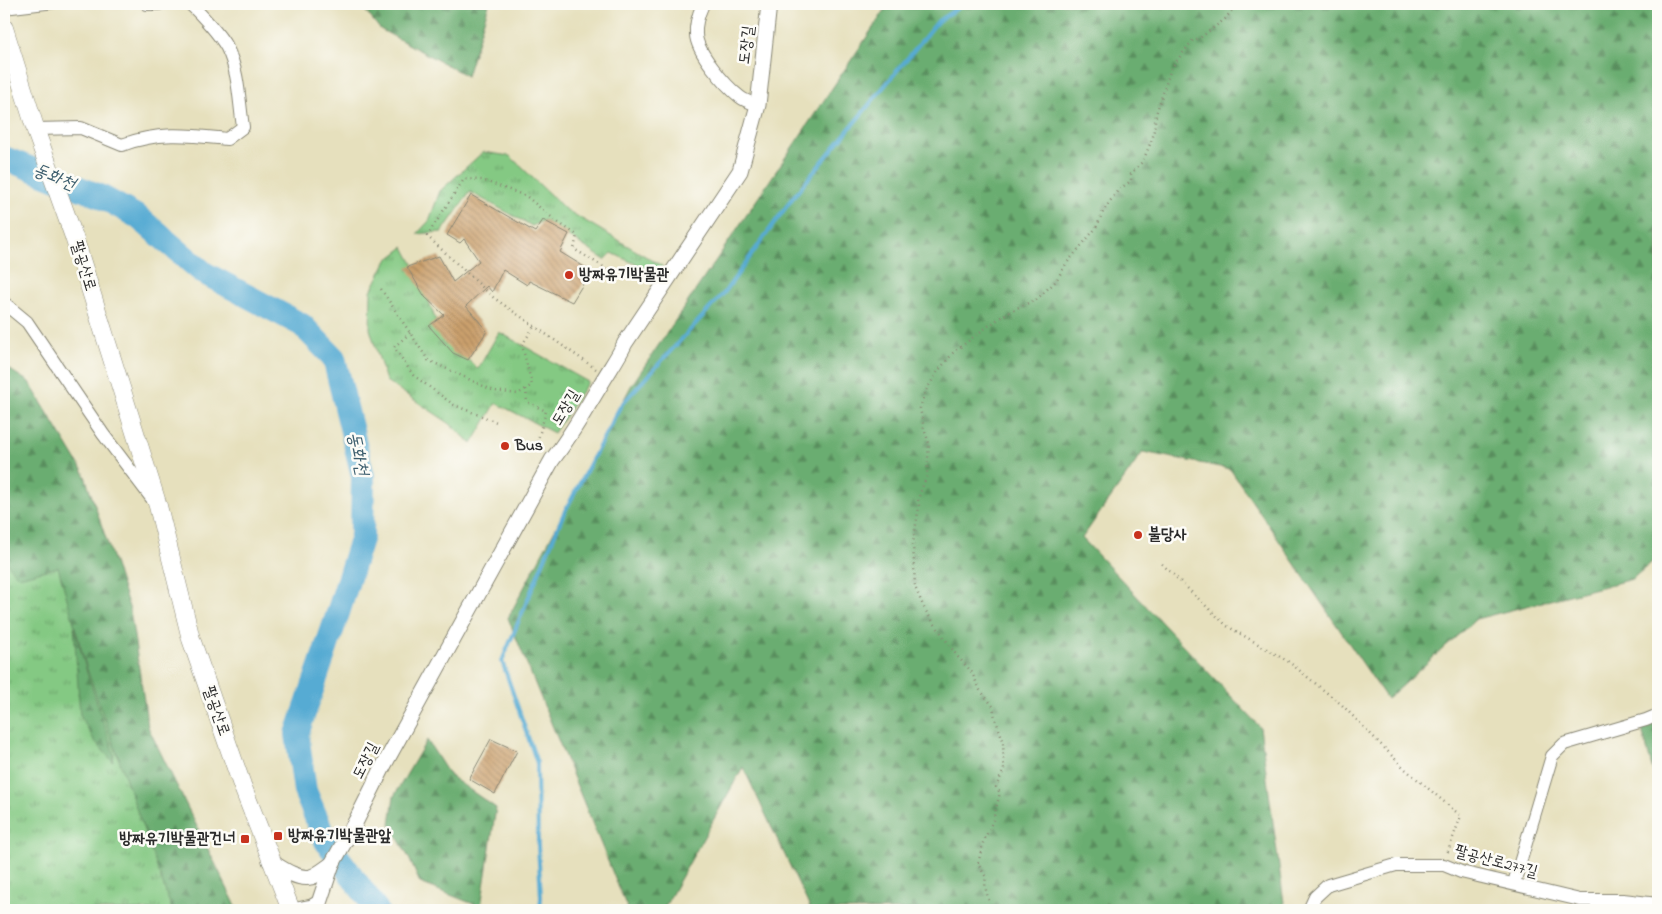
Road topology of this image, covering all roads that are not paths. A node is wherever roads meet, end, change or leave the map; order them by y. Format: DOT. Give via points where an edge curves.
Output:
graph roads {
  1 [pos="63,4"];
  2 [pos="147,4"];
  3 [pos="159,4"];
  4 [pos="190,4"];
  5 [pos="703,4"];
  6 [pos="770,4"];
  7 [pos="4,11"];
  8 [pos="4,28"];
  9 [pos="758,105"];
  10 [pos="36,133"];
  11 [pos="4,303"];
  12 [pos="158,506"];
  13 [pos="1658,715"];
  14 [pos="270,861"];
  15 [pos="332,864"];
  16 [pos="1514,883"];
  17 [pos="320,902"];
  18 [pos="1658,904"];
  19 [pos="291,910"];
  20 [pos="296,910"];
  21 [pos="1309,910"];
  1 -- 7 [label="lane"];
  2 -- 3 [label="street"];
  4 -- 10 [label="street" via="227,48 235,74 243,127 228,139 174,134 138,139 122,145 82,128"];
  5 -- 9 [label="street" via="696,35 703,55 725,84 742,98"];
  6 -- 9 [label="street, 도장길"];
  8 -- 10 [label="main road, 팔공산로"];
  9 -- 15 [label="street, 도장길" via="740,171 625,343 568,440 552,460"];
  10 -- 12 [label="main road, 팔공산로" via="66,214"];
  11 -- 12 [label="street, 팔공산로" via="27,322 103,434"];
  12 -- 14 [label="main road, 팔공산로" via="191,639"];
  13 -- 16 [label="street" via="1564,744 1552,756"];
  14 -- 15 [label="street" via="287,872 311,877"];
  14 -- 19 [label="main road, 팔공산로"];
  15 -- 17 [label="street, 도장길"];
  16 -- 18 [label="street, 팔공산로277길" via="1580,900"];
  16 -- 21 [label="street, 팔공산로277길" via="1460,872 1444,865 1396,865 1328,886 1315,897"];
  17 -- 20 [label="street"];
}
